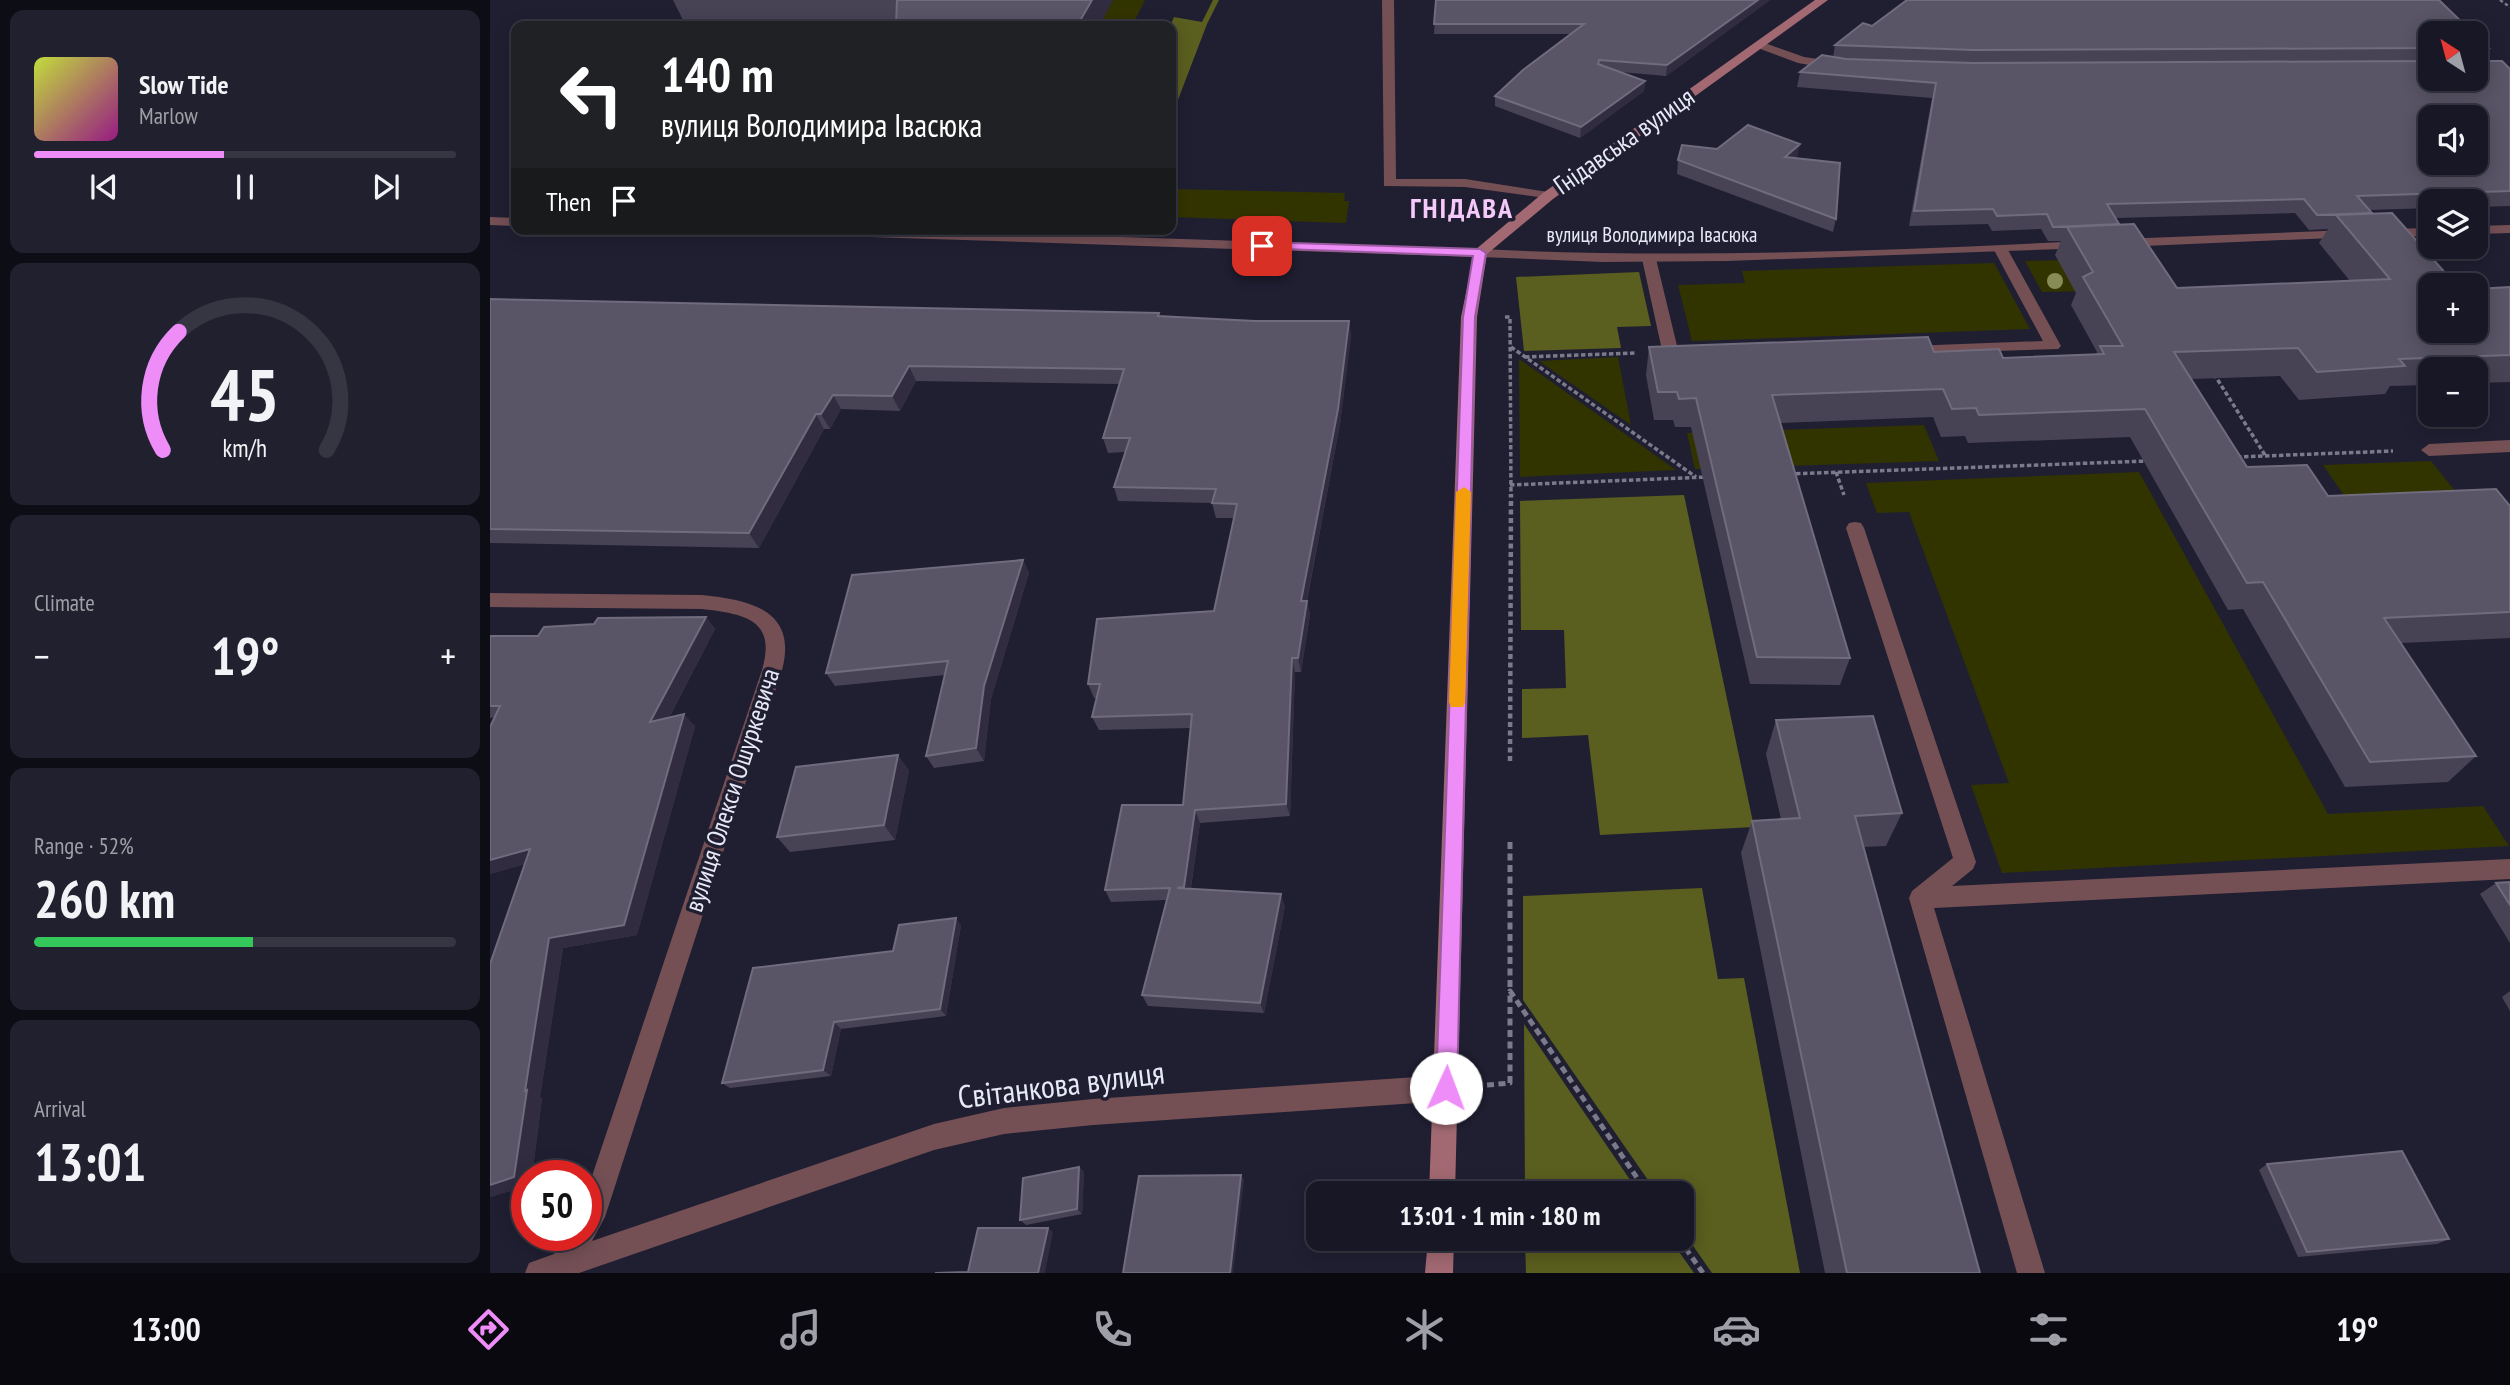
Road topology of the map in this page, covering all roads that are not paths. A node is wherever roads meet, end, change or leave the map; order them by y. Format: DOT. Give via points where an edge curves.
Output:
graph roads {
  1 [pos="1388,0"];
  2 [pos="1822,0"];
  3 [pos="1759,45"];
  4 [pos="1855,67"];
  5 [pos="1548,195"];
  6 [pos="490,221"];
  7 [pos="511,222"];
  8 [pos="2510,229"];
  9 [pos="2488,230"];
  10 [pos="2418,232"];
  11 [pos="930,235"];
  12 [pos="2001,250"];
  13 [pos="1480,253"];
  14 [pos="1650,259"];
  15 [pos="1892,352"];
  16 [pos="1699,358"];
  17 [pos="2510,446"];
  18 [pos="2428,450"];
  19 [pos="1855,528"];
  20 [pos="490,600"];
  21 [pos="2510,869"];
  22 [pos="1920,898"];
  23 [pos="1446,1088"];
  24 [pos="1442,1181"];
  25 [pos="602,1187"];
  26 [pos="569,1251"];
  27 [pos="1440,1251"];
  28 [pos="553,1270"];
  29 [pos="1439,1273"];
  30 [pos="2031,1273"];
  1 -- 5 [label="street" via="1389,183 1465,183"];
  2 -- 3 [label="main road, Гнідавська вулиця"];
  3 -- 4 [label="street" via="1802,60"];
  3 -- 5 [label="main road, Гнідавська вулиця"];
  5 -- 13 [label="main road, Гнідавська вулиця"];
  6 -- 7 [label="street"];
  8 -- 9 [label="street"];
  10 -- 12 [label="street, вулиця Володимира Івасюка"];
  11 -- 13 [label="street, вулиця Володимира Івасюка"];
  12 -- 14 [label="street, вулиця Володимира Івасюка"];
  12 -- 15 [label="street" via="2053,346"];
  13 -- 14 [label="street, вулиця Володимира Івасюка"];
  13 -- 23 [label="main road" via="1469,317"];
  14 -- 16 [label="street" via="1672,359"];
  17 -- 18 [label="street"];
  19 -- 22 [label="street" via="1965,862"];
  20 -- 25 [label="street, вулиця Олекси Ошуркевича" via="732,606 758,614 773,629 777,646"];
  21 -- 22 [label="street"];
  22 -- 30 [label="street"];
  23 -- 24 [label="main road"];
  23 -- 28 [label="street, Світанкова вулиця" via="1004,1121 934,1137"];
  26 -- 28 [label="street"];
  27 -- 29 [label="main road"];
}
